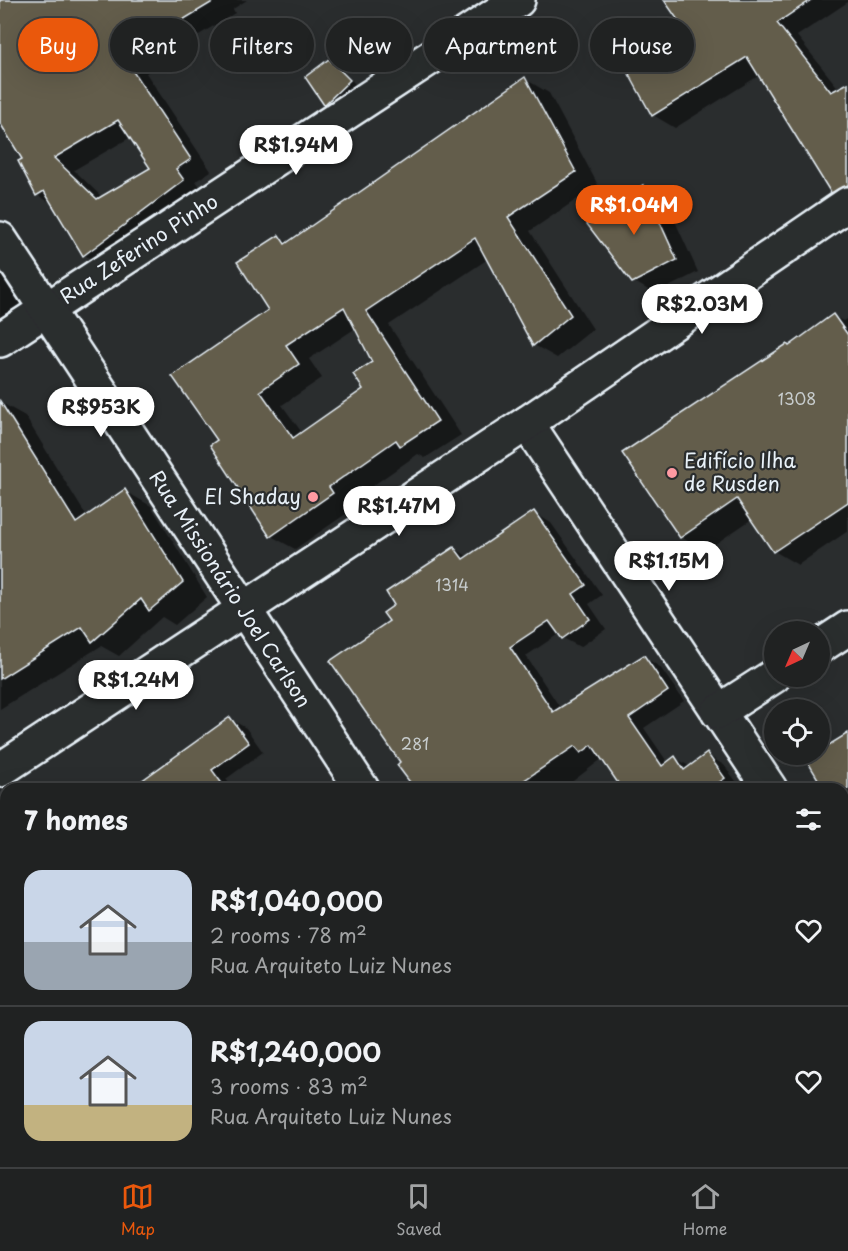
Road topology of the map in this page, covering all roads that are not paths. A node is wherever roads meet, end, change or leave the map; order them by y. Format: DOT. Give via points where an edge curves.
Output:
graph roads {
  1 [pos="518,0"];
  2 [pos="848,204"];
  3 [pos="0,239"];
  4 [pos="46,309"];
  5 [pos="0,340"];
  6 [pos="527,423"];
  7 [pos="244,609"];
  8 [pos="848,628"];
  9 [pos="830,640"];
  10 [pos="764,682"];
  11 [pos="718,712"];
  12 [pos="0,770"];
  13 [pos="358,783"];
  14 [pos="766,783"];
  1 -- 4 [label="main road, Rua Zeferino Pinho"];
  2 -- 6 [label="main road"];
  3 -- 4 [label="main road, Rua Missionário Joel Carlson"];
  4 -- 5 [label="main road, Rua Zeferino Pinho"];
  4 -- 7 [label="main road, Rua Missionário Joel Carlson"];
  6 -- 7 [label="main road"];
  6 -- 11 [label="main road"];
  7 -- 12 [label="main road"];
  7 -- 13 [label="main road, Rua Missionário Joel Carlson"];
  8 -- 9 [label="main road"];
  10 -- 11 [label="main road"];
  11 -- 14 [label="main road"];
}
